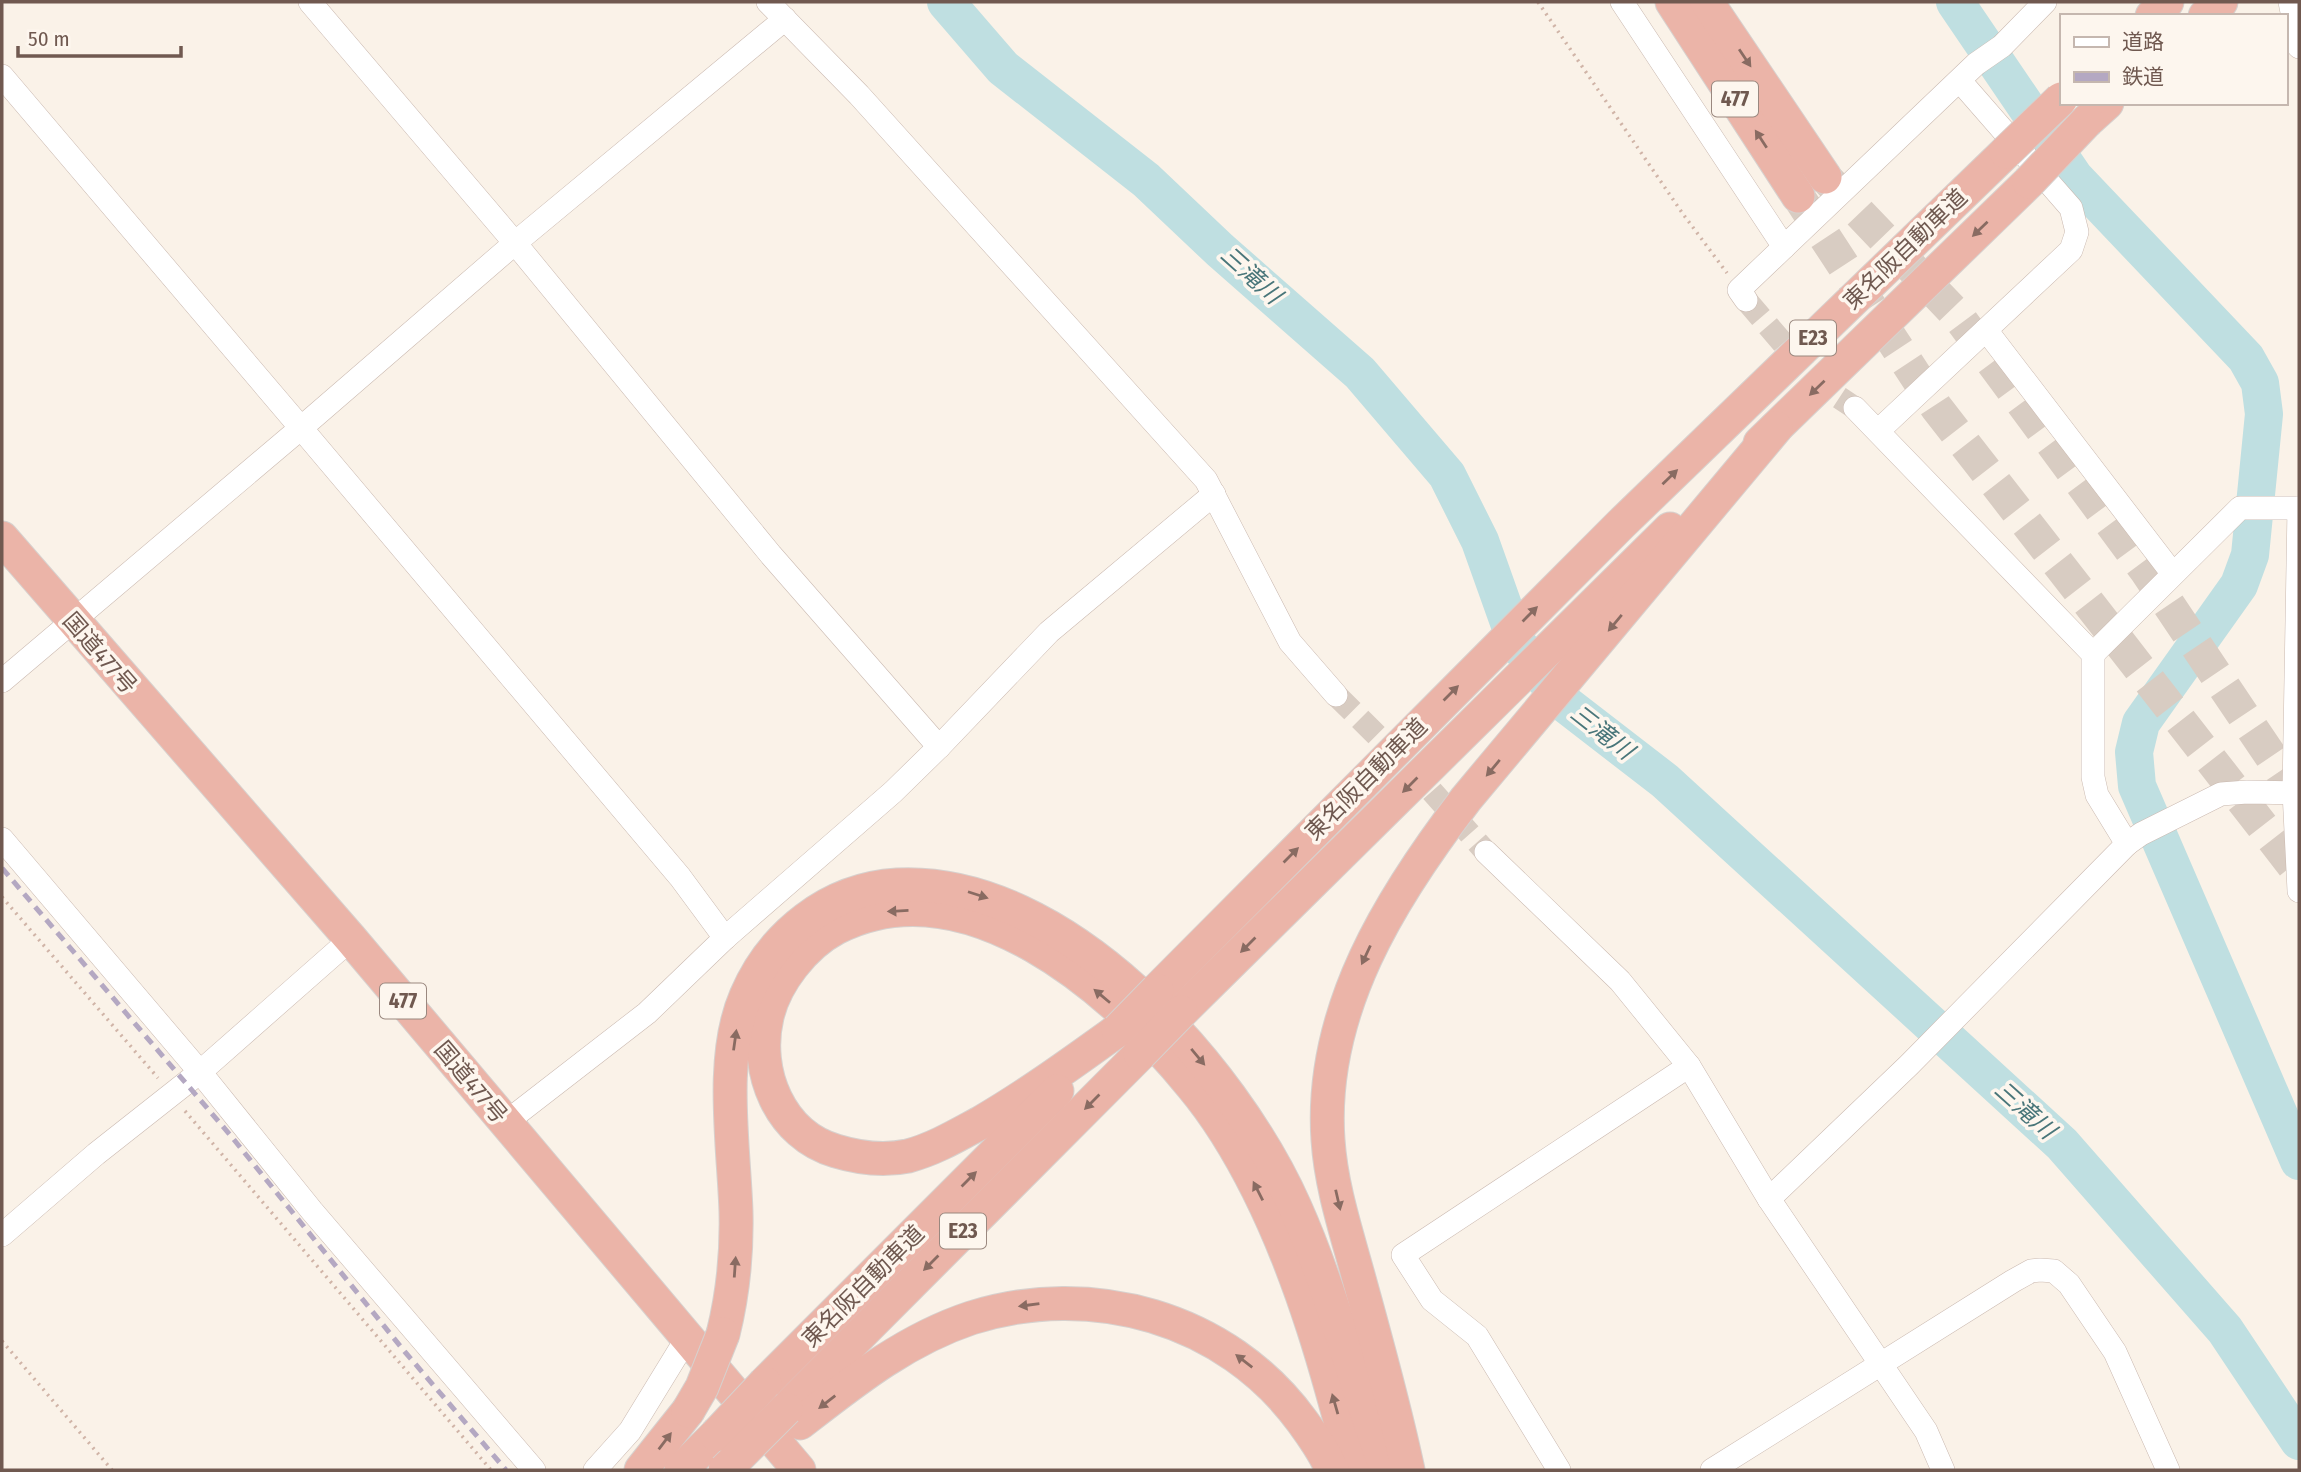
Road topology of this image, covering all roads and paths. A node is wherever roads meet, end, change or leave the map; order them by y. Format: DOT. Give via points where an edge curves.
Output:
graph roads {
  1 [pos="310,2"];
  2 [pos="768,2"];
  3 [pos="1538,2"];
  4 [pos="1622,2"];
  5 [pos="1672,2"];
  6 [pos="1707,2"];
  7 [pos="2045,2"];
  8 [pos="2167,2"];
  9 [pos="2221,2"];
  10 [pos="2290,2"];
  11 [pos="2154,14"];
  12 [pos="2207,14"];
  13 [pos="785,19"];
  14 [pos="2299,40"];
  15 [pos="2,76"];
  16 [pos="1959,81"];
  17 [pos="2060,100"];
  18 [pos="2097,112"];
  19 [pos="1825,177"];
  20 [pos="1798,196"];
  21 [pos="515,243"];
  22 [pos="1784,247"];
  23 [pos="1743,295"];
  24 [pos="1986,330"];
  25 [pos="1855,408"];
  26 [pos="301,428"];
  27 [pos="1878,431"];
  28 [pos="1214,494"];
  29 [pos="2292,508"];
  30 [pos="2,538"];
  31 [pos="1651,562"];
  32 [pos="2173,574"];
  33 [pos="72,621"];
  34 [pos="2093,654"];
  35 [pos="2,681"];
  36 [pos="1336,695"];
  37 [pos="939,747"];
  38 [pos="2297,792"];
  39 [pos="2,839"];
  40 [pos="2134,839"];
  41 [pos="1486,852"];
  42 [pos="2299,891"];
  43 [pos="2,897"];
  44 [pos="726,938"];
  45 [pos="351,939"];
  46 [pos="1118,1030"];
  47 [pos="1689,1066"];
  48 [pos="200,1072"];
  49 [pos="173,1096"];
  50 [pos="505,1123"];
  51 [pos="1769,1199"];
  52 [pos="2,1236"];
  53 [pos="687,1338"];
  54 [pos="2,1340"];
  55 [pos="1882,1364"];
  56 [pos="793,1416"];
  57 [pos="112,1470"];
  58 [pos="491,1470"];
  59 [pos="534,1470"];
  60 [pos="595,1470"];
  61 [pos="641,1470"];
  62 [pos="681,1470"];
  63 [pos="725,1470"];
  64 [pos="745,1470"];
  65 [pos="799,1470"];
  66 [pos="1332,1470"];
  67 [pos="1353,1470"];
  68 [pos="1387,1470"];
  69 [pos="1408,1470"];
  70 [pos="1559,1470"];
  71 [pos="1712,1470"];
  72 [pos="1943,1470"];
  73 [pos="2168,1470"];
  1 -- 21 [label="street"];
  2 -- 13 [label="street"];
  3 -- 23 [label="path"];
  4 -- 22 [label="street"];
  20 -- 5 [label="highway, 477, one-way"];
  6 -- 19 [label="highway, 477, one-way"];
  7 -- 16 [label="street" via="2003,46"];
  8 -- 11 [label="highway"];
  9 -- 12 [label="highway"];
  10 -- 14 [label="street"];
  13 -- 21 [label="street"];
  13 -- 28 [label="street" via="905,145"];
  15 -- 26 [label="street"];
  16 -- 22 [label="street"];
  16 -- 24 [label="street" via="2071,208 2077,232 2071,250"];
  46 -- 17 [label="highway, 東名阪自動車道 / E23, one-way, bridge" via="1481,662"];
  18 -- 31 [label="highway, 東名阪自動車道 / E23, one-way, bridge" via="1776,428"];
  21 -- 26 [label="street"];
  21 -- 37 [label="street" via="771,555"];
  22 -- 23 [label="street"];
  24 -- 27 [label="street"];
  24 -- 32 [label="street"];
  25 -- 27 [label="street"];
  26 -- 33 [label="street"];
  26 -- 44 [label="street"];
  27 -- 34 [label="street"];
  28 -- 36 [label="street" via="1290,642"];
  28 -- 37 [label="street" via="1049,632"];
  29 -- 32 [label="street" via="2240,509"];
  29 -- 38 [label="street"];
  30 -- 33 [label="highway, 国道477号 / 477"];
  31 -- 56 [label="highway, 東名阪自動車道 / E23, one-way, bridge" via="1510,685 1181,1012"];
  31 -- 69 [label="highway, one-way" via="1537,715 1423,855 1366,955 1340,1027 1327,1106 1332,1174"];
  32 -- 34 [label="street"];
  33 -- 35 [label="street"];
  33 -- 45 [label="highway, 国道477号 / 477"];
  34 -- 40 [label="street" via="2093,777 2097,795"];
  37 -- 44 [label="street"];
  38 -- 40 [label="street" via="2221,794"];
  38 -- 42 [label="street"];
  39 -- 48 [label="street"];
  40 -- 51 [label="street"];
  41 -- 47 [label="street" via="1620,981"];
  43 -- 49 [label="path"];
  44 -- 50 [label="street" via="647,1013"];
  45 -- 48 [label="street"];
  45 -- 50 [label="highway, 国道477号 / 477"];
  62 -- 46 [label="highway, 東名阪自動車道 / E23, one-way, bridge"];
  67 -- 46 [label="highway, one-way" via="1309,1313 1237,1150 1194,1088 1139,1029 1047,953 1013,934 951,913 916,910 860,918 813,944 777,990 767,1017 765,1066 783,1114 803,1134 852,1156 904,1157 934,1148 999,1111"];
  47 -- 51 [label="street"];
  47 -- 70 [label="street" via="1403,1255 1432,1300 1477,1336"];
  48 -- 49 [label="street"];
  48 -- 59 [label="street" via="312,1211"];
  49 -- 52 [label="street" via="96,1154"];
  49 -- 58 [label="path"];
  50 -- 53 [label="highway, 国道477号 / 477"];
  51 -- 55 [label="street"];
  53 -- 60 [label="street" via="630,1431"];
  53 -- 65 [label="highway, 国道477号 / 477"];
  54 -- 57 [label="path"];
  55 -- 71 [label="street"];
  55 -- 72 [label="street" via="1926,1430"];
  55 -- 73 [label="street" via="2031,1271 2054,1271 2115,1352"];
  56 -- 63 [label="highway, 東名阪自動車道, bridge"];
  56 -- 64 [label="highway"];
  66 -- 56 [label="highway, one-way" via="1290,1405 1239,1357 1179,1324 1110,1305 1038,1304 969,1319 898,1351"];
  61 -- 68 [label="highway, one-way, bridge" via="688,1411 723,1334 736,1244 732,1065 745,998 777,945 823,906 883,886 916,884 981,895 1073,942 1165,1020 1220,1083 1254,1132 1295,1207"];
}
